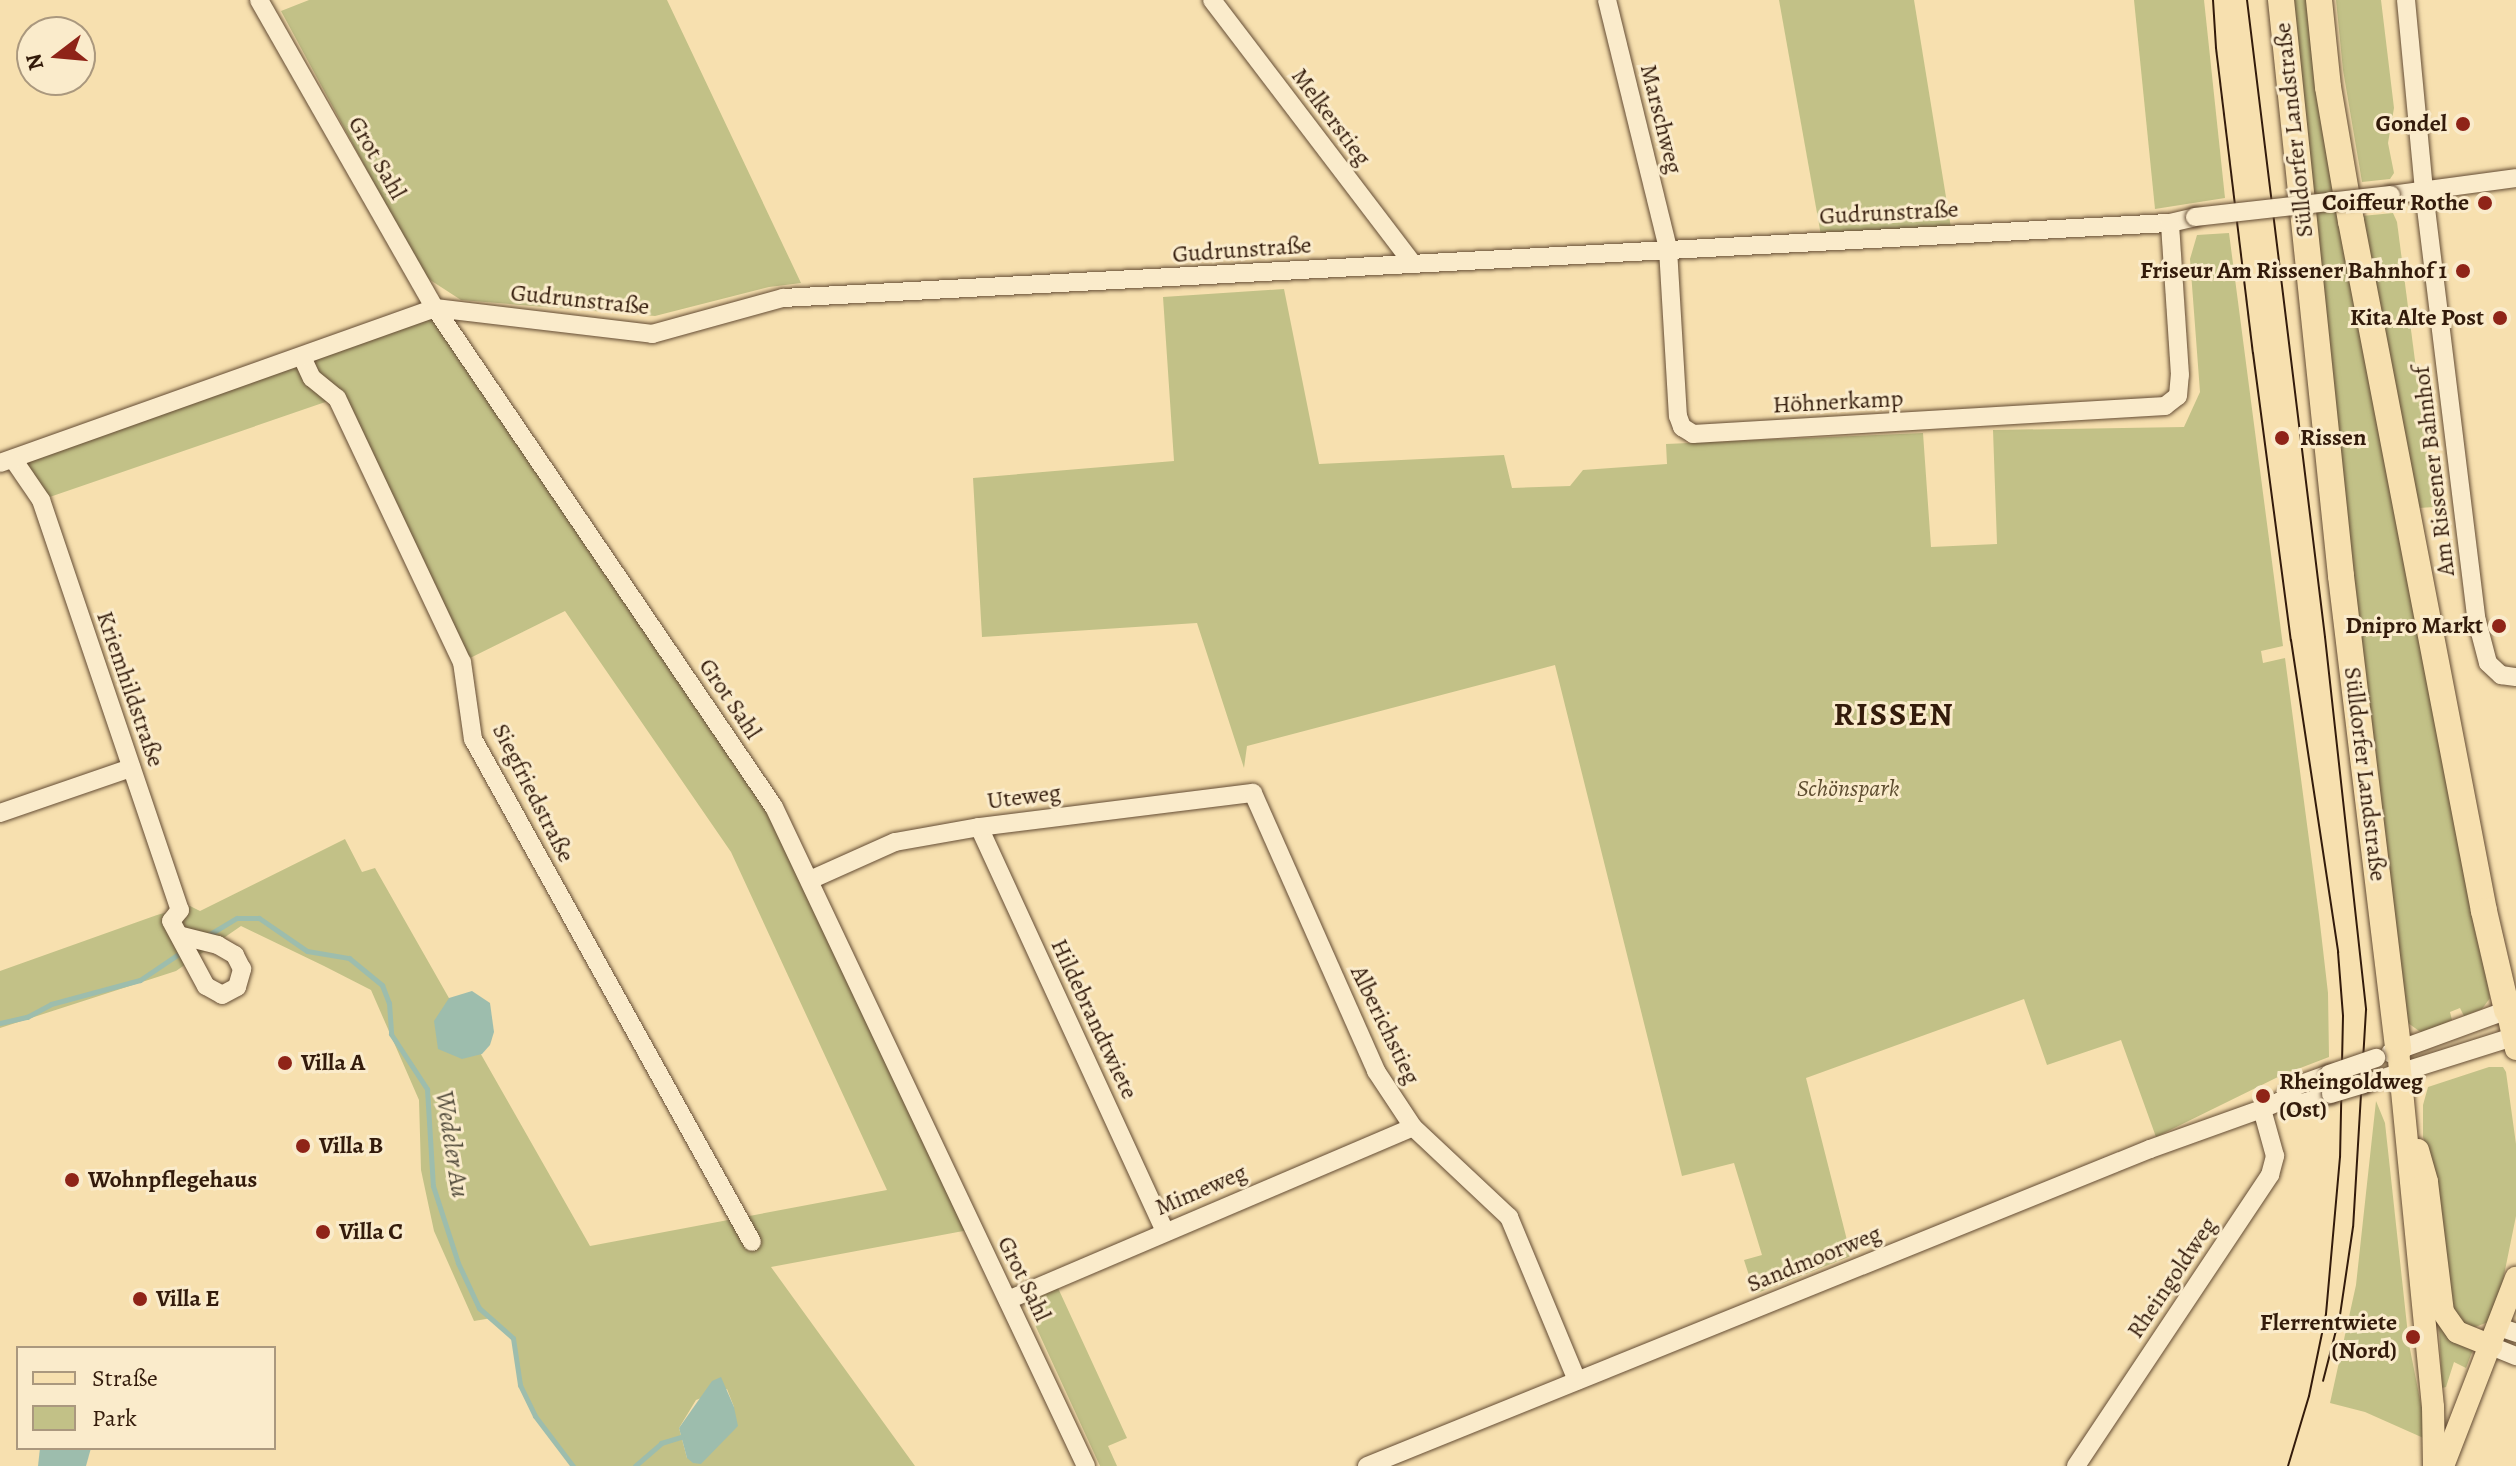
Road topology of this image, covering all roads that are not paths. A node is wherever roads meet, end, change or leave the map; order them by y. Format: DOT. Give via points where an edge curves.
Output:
graph roads {
  1 [pos="259,0"];
  2 [pos="1212,0"];
  3 [pos="1607,0"];
  4 [pos="2281,0"];
  5 [pos="2319,0"];
  6 [pos="2406,0"];
  7 [pos="2516,178"];
  8 [pos="2424,192"];
  9 [pos="2170,223"];
  10 [pos="1668,249"];
  11 [pos="1412,263"];
  12 [pos="435,308"];
  13 [pos="302,357"];
  14 [pos="6,461"];
  15 [pos="2513,677"];
  16 [pos="131,768"];
  17 [pos="1253,793"];
  18 [pos="0,813"];
  19 [pos="979,827"];
  20 [pos="810,880"];
  21 [pos="182,936"];
  22 [pos="2512,1008"];
  23 [pos="2515,1041"];
  24 [pos="2391,1060"];
  25 [pos="2281,1101"];
  26 [pos="2262,1109"];
  27 [pos="2405,1119"];
  28 [pos="1413,1127"];
  29 [pos="1165,1231"];
  30 [pos="752,1242"];
  31 [pos="2516,1278"];
  32 [pos="1008,1300"];
  33 [pos="2502,1336"];
  34 [pos="2516,1356"];
  35 [pos="1577,1380"];
  36 [pos="1086,1466"];
  37 [pos="1367,1466"];
  38 [pos="2076,1466"];
  39 [pos="2434,1466"];
  40 [pos="2443,1466"];
  1 -- 12 [label="street, Grot Sahl"];
  2 -- 11 [label="street, Melkerstieg"];
  3 -- 10 [label="street, Marschweg"];
  4 -- 24 [label="highway, Sülldorfer Landstraße"];
  5 -- 22 [label="highway, Sülldorfer Landstraße" via="2351,221 2484,911"];
  6 -- 8 [label="street, Am Rissener Bahnhof"];
  7 -- 8 [label="street, Gudrunstraße"];
  8 -- 9 [label="street, Gudrunstraße, bridge"];
  8 -- 15 [label="street, Am Rissener Bahnhof" via="2477,621 2488,663 2501,675"];
  9 -- 10 [label="street, Gudrunstraße"];
  9 -- 10 [label="street, Höhnerkamp" via="2180,375 2175,399 2153,409 1693,434 1678,416"];
  10 -- 11 [label="street, Gudrunstraße"];
  11 -- 12 [label="street, Gudrunstraße" via="783,298 652,334"];
  12 -- 13 [label="street, Gudrunstraße"];
  12 -- 20 [label="street, Grot Sahl" via="774,807"];
  13 -- 14 [label="street, Gudrunstraße"];
  13 -- 30 [label="street, Siegfriedstraße" via="312,378 337,398 462,662 473,739"];
  14 -- 16 [label="street, Kriemhildstraße" via="41,500"];
  16 -- 18 [label="street"];
  16 -- 21 [label="street, Kriemhildstraße" via="180,910 171,921"];
  17 -- 19 [label="street, Uteweg"];
  17 -- 28 [label="street, Alberichstieg" via="1376,1071"];
  19 -- 20 [label="street, Uteweg" via="895,842"];
  19 -- 29 [label="street, Hildebrandtwiete"];
  20 -- 32 [label="street, Grot Sahl"];
  21 -- 21 [label="street, Kriemhildstraße" via="208,989 217,994 232,991 242,976 235,955"];
  22 -- 23 [label="main road, Sülldorfer Landstraße"];
  22 -- 24 [label="street"];
  23 -- 24 [label="street"];
  24 -- 25 [label="street, Sandmoorweg, bridge" via="2296,1086"];
  24 -- 25 [label="street, Sandmoorweg, bridge" via="2376,1080 2302,1103"];
  24 -- 27 [label="main road"];
  25 -- 26 [label="street, Sandmoorweg"];
  26 -- 35 [label="street, Sandmoorweg" via="2150,1149"];
  26 -- 38 [label="street, Rheingoldweg" via="2275,1156 2270,1175"];
  27 -- 33 [label="main road" via="2427,1182 2443,1312 2457,1332"];
  27 -- 39 [label="main road"];
  28 -- 29 [label="street, Mimeweg"];
  28 -- 35 [label="street, Alberichstieg" via="1509,1217"];
  29 -- 32 [label="street, Mimeweg"];
  31 -- 33 [label="main road"];
  32 -- 36 [label="street, Grot Sahl"];
  33 -- 34 [label="street"];
  33 -- 40 [label="main road"];
  35 -- 37 [label="street, Sandmoorweg"];
}
